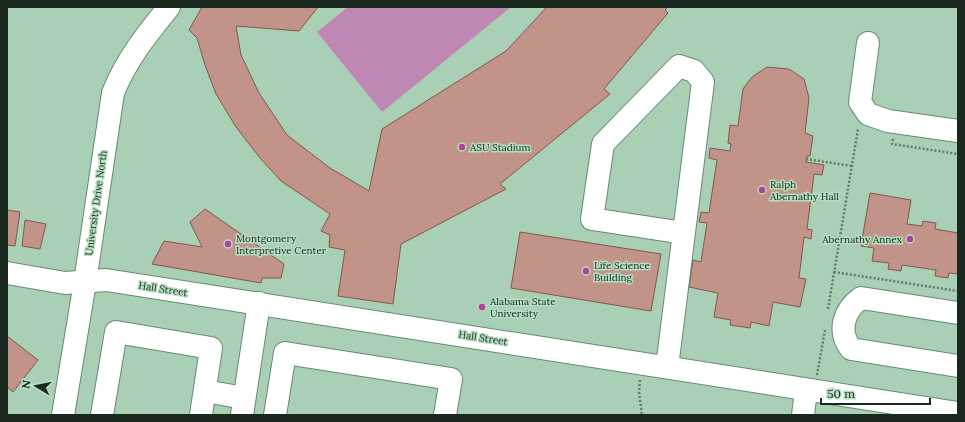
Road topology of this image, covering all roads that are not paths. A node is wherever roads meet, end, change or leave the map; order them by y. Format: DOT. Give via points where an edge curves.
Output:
graph roads {
  1 [pos="169,7"];
  2 [pos="868,44"];
  3 [pos="958,131"];
  4 [pos="684,233"];
  5 [pos="7,273"];
  6 [pos="85,282"];
  7 [pos="259,303"];
  8 [pos="958,313"];
  9 [pos="958,366"];
  10 [pos="667,367"];
  11 [pos="812,384"];
  12 [pos="205,392"];
  13 [pos="278,393"];
  14 [pos="244,400"];
  15 [pos="958,413"];
  16 [pos="63,415"];
  17 [pos="102,415"];
  18 [pos="201,415"];
  19 [pos="275,415"];
  20 [pos="445,415"];
  21 [pos="803,415"];
  1 -- 6 [label="street, University Drive North" via="139,44 120,74 112,93"];
  2 -- 3 [label="street" via="860,102 868,114 888,121"];
  4 -- 4 [label="street" via="703,82 694,70 679,66 602,144 592,219"];
  4 -- 10 [label="street"];
  5 -- 6 [label="street, Hall Street" via="65,283"];
  6 -- 7 [label="street, Hall Street" via="106,280"];
  6 -- 16 [label="street, University Drive North"];
  7 -- 10 [label="street, Hall Street"];
  7 -- 14 [label="street"];
  8 -- 9 [label="street" via="861,298 853,304 847,314 843,330 845,340 851,349"];
  10 -- 11 [label="street, Hall Street"];
  11 -- 15 [label="street, Hall Street"];
  11 -- 21 [label="street"];
  12 -- 14 [label="street"];
  12 -- 17 [label="street" via="211,348 116,332"];
  12 -- 18 [label="street"];
  13 -- 14 [label="street"];
  13 -- 19 [label="street"];
  13 -- 20 [label="street" via="285,353 451,379"];
}
